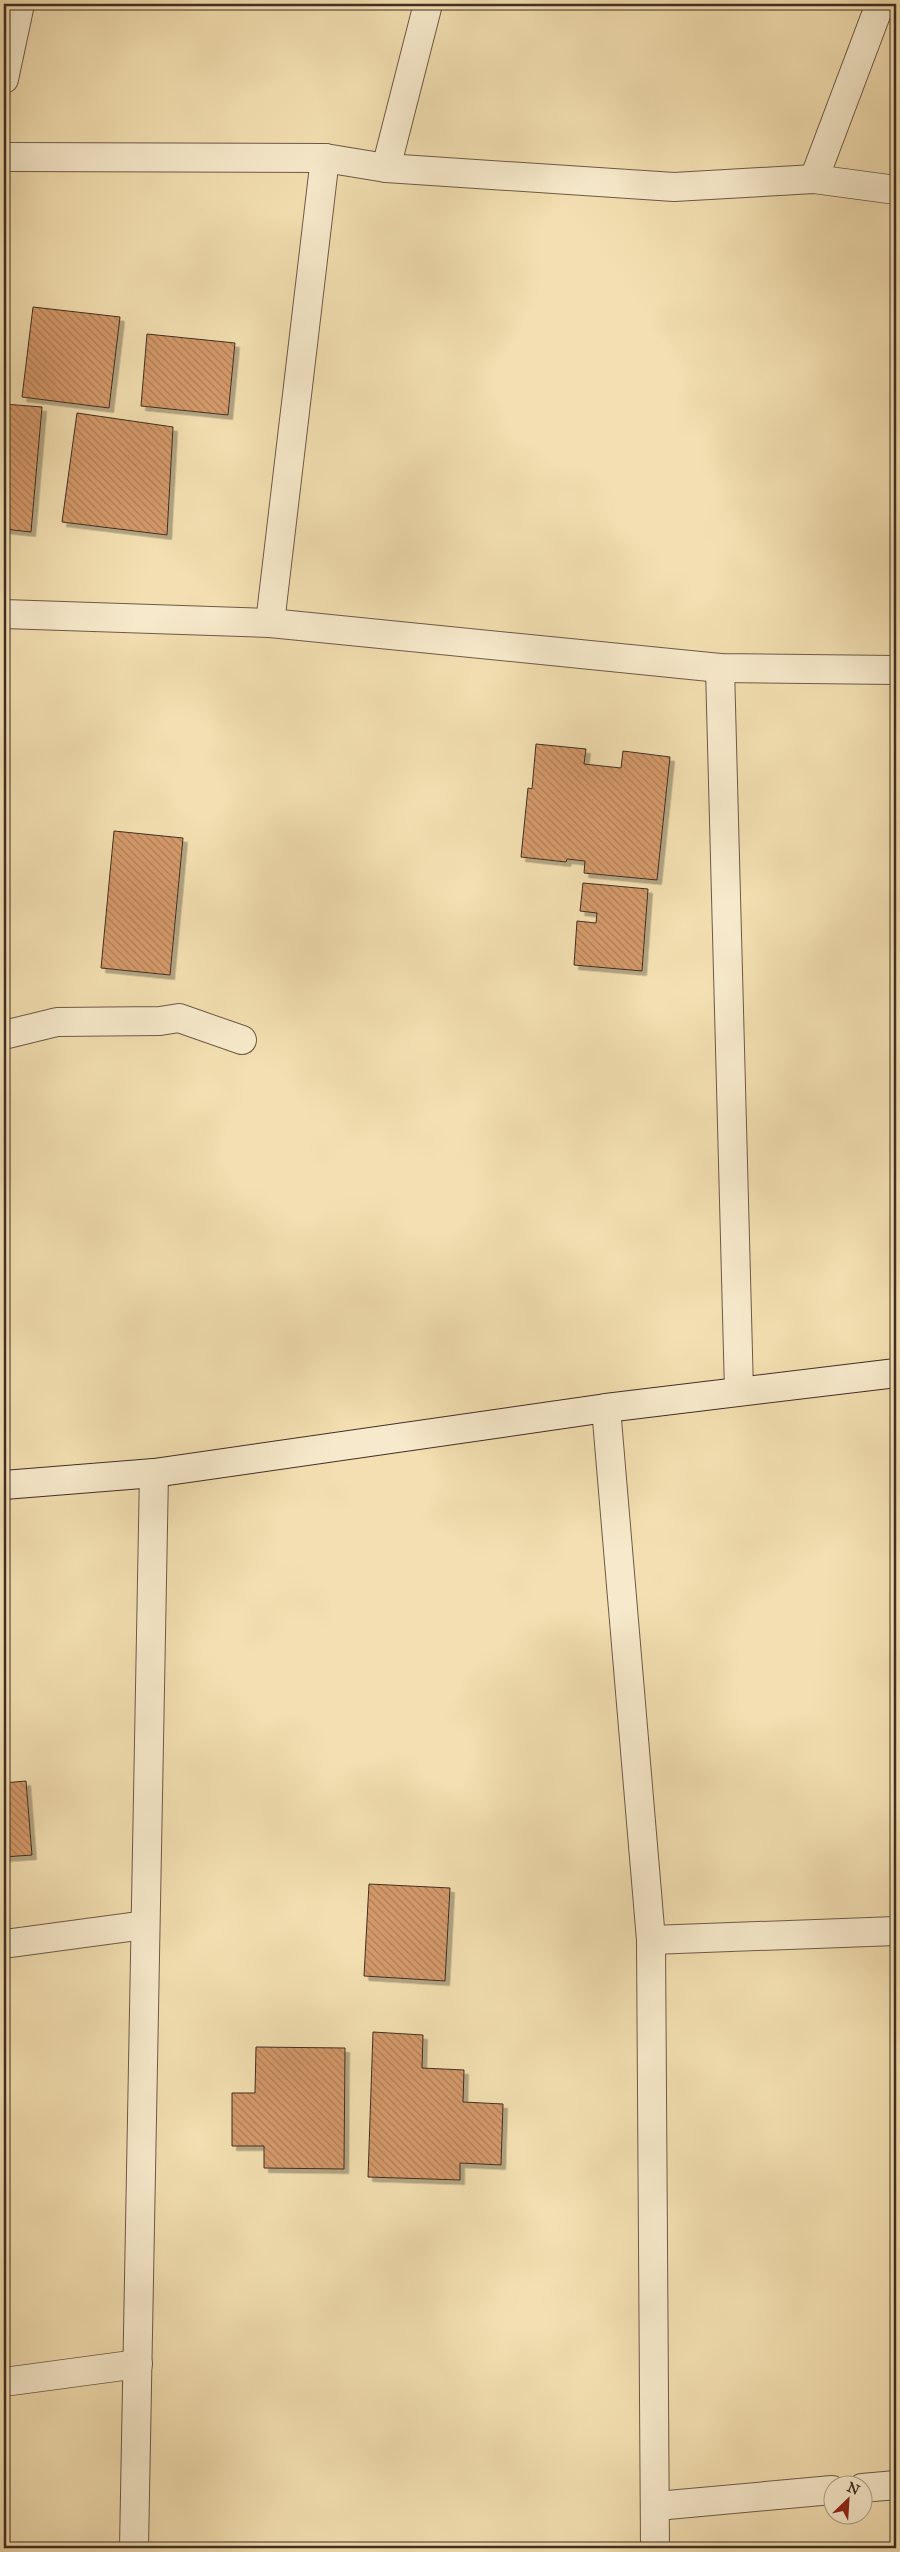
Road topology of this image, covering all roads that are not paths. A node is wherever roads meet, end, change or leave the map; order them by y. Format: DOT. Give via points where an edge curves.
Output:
graph roads {
  1 [pos="20,4"];
  2 [pos="428,4"];
  3 [pos="880,4"];
  4 [pos="4,78"];
  5 [pos="4,157"];
  6 [pos="325,158"];
  7 [pos="386,168"];
  8 [pos="814,179"];
  9 [pos="896,190"];
  10 [pos="4,614"];
  11 [pos="270,623"];
  12 [pos="720,668"];
  13 [pos="896,670"];
  14 [pos="4,1035"];
  15 [pos="242,1040"];
  16 [pos="896,1373"];
  17 [pos="738,1391"];
  18 [pos="606,1408"];
  19 [pos="154,1473"];
  20 [pos="4,1485"];
  21 [pos="144,1925"];
  22 [pos="896,1931"];
  23 [pos="651,1940"];
  24 [pos="4,1944"];
  25 [pos="138,2364"];
  26 [pos="4,2382"];
  27 [pos="896,2485"];
  28 [pos="872,2487"];
  29 [pos="822,2491"];
  30 [pos="657,2506"];
  31 [pos="134,2548"];
  32 [pos="656,2548"];
  1 -- 4 [label="street"];
  2 -- 7 [label="street"];
  3 -- 8 [label="street"];
  5 -- 6 [label="street"];
  6 -- 7 [label="street"];
  6 -- 11 [label="street"];
  7 -- 8 [label="street" via="674,187"];
  8 -- 9 [label="street"];
  10 -- 11 [label="street"];
  11 -- 12 [label="street"];
  12 -- 13 [label="street"];
  12 -- 17 [label="street"];
  14 -- 15 [label="street" via="57,1022 179,1018"];
  16 -- 17 [label="street"];
  17 -- 18 [label="street"];
  18 -- 19 [label="street"];
  18 -- 23 [label="street"];
  19 -- 20 [label="street"];
  19 -- 21 [label="street"];
  21 -- 24 [label="street"];
  21 -- 25 [label="street"];
  22 -- 23 [label="street"];
  23 -- 30 [label="street"];
  25 -- 26 [label="street"];
  25 -- 31 [label="street"];
  27 -- 28 [label="street"];
  29 -- 30 [label="street"];
  30 -- 32 [label="street"];
}
